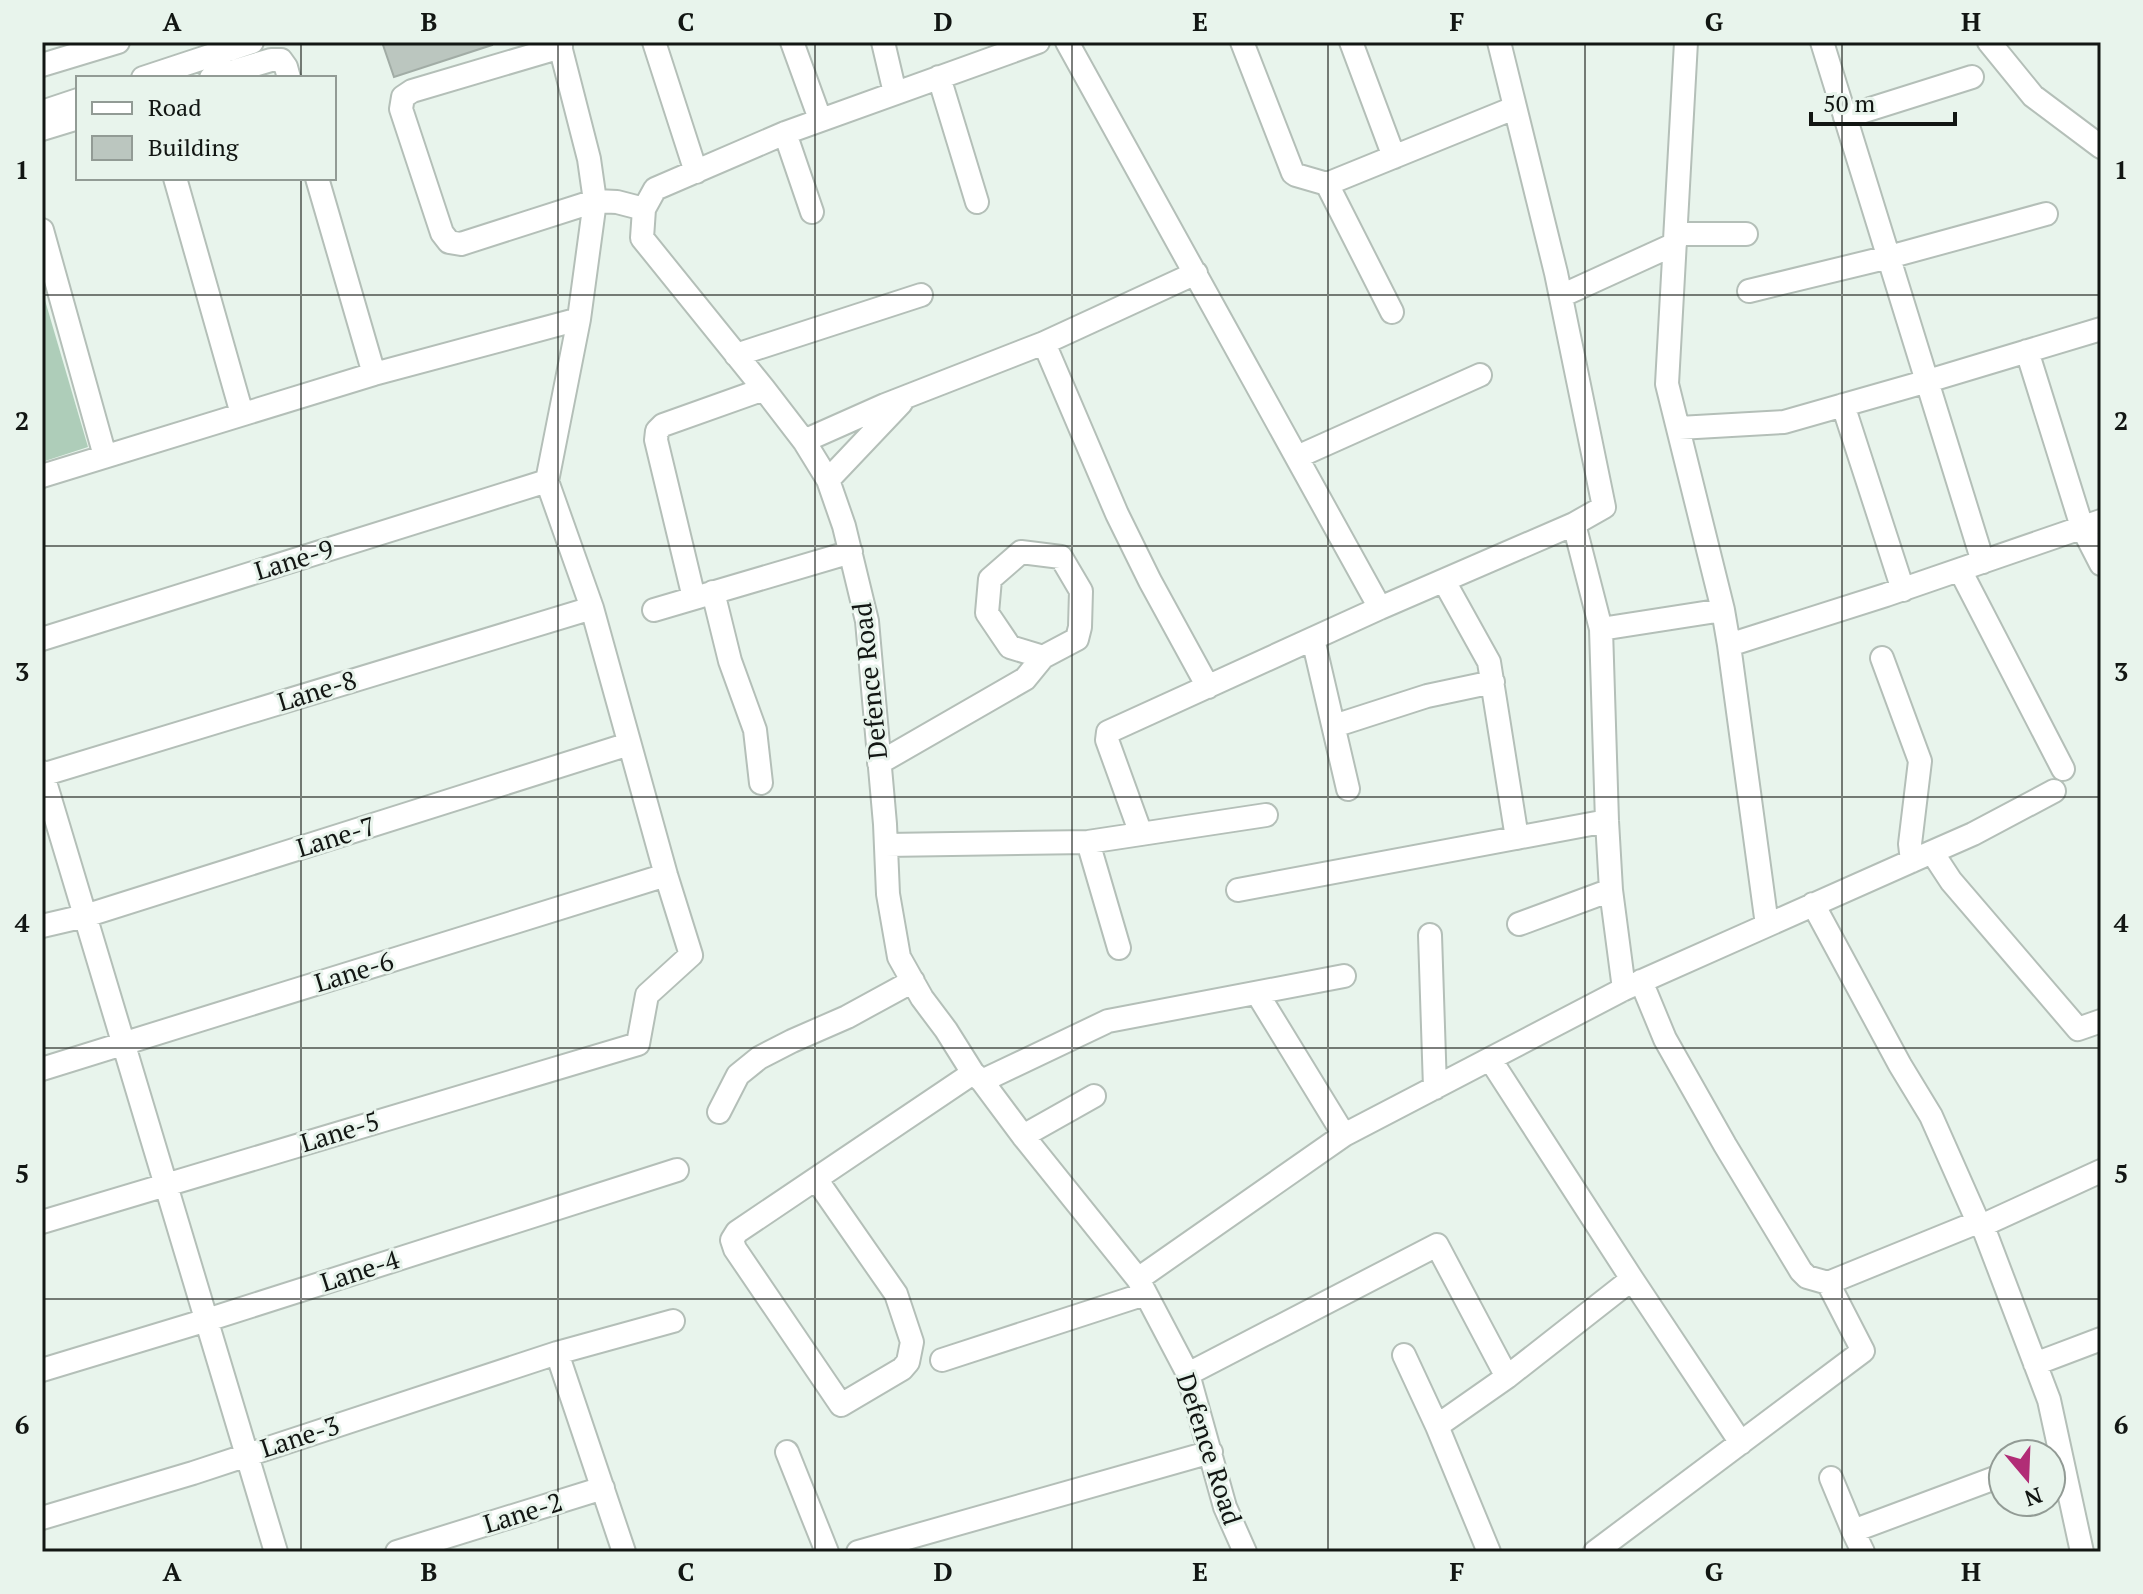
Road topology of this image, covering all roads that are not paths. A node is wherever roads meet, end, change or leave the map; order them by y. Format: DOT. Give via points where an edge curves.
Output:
graph roads {
  1 [pos="118,42"];
  2 [pos="252,42"];
  3 [pos="654,42"];
  4 [pos="792,42"];
  5 [pos="883,42"];
  6 [pos="1067,42"];
  7 [pos="1242,42"];
  8 [pos="1351,42"];
  9 [pos="1499,42"];
  10 [pos="1686,42"];
  11 [pos="1822,42"];
  12 [pos="1989,42"];
  13 [pos="1034,43"];
  14 [pos="560,45"];
  15 [pos="51,56"];
  16 [pos="149,76"];
  17 [pos="218,76"];
  18 [pos="288,76"];
  19 [pos="939,77"];
  20 [pos="1972,77"];
  21 [pos="895,93"];
  22 [pos="76,101"];
  23 [pos="1514,108"];
  24 [pos="42,112"];
  25 [pos="1845,117"];
  26 [pos="76,119"];
  27 [pos="820,119"];
  28 [pos="42,129"];
  29 [pos="785,133"];
  30 [pos="2101,147"];
  31 [pos="1394,157"];
  32 [pos="696,172"];
  33 [pos="176,180"];
  34 [pos="318,180"];
  35 [pos="1327,184"];
  36 [pos="595,201"];
  37 [pos="977,202"];
  38 [pos="644,209"];
  39 [pos="812,212"];
  40 [pos="2046,214"];
  41 [pos="42,230"];
  42 [pos="1746,234"];
  43 [pos="1675,239"];
  44 [pos="1889,257"];
  45 [pos="1196,273"];
  46 [pos="1749,291"];
  47 [pos="921,295"];
  48 [pos="1561,296"];
  49 [pos="1392,312"];
  50 [pos="579,319"];
  51 [pos="2101,329"];
  52 [pos="1044,343"];
  53 [pos="2027,351"];
  54 [pos="736,355"];
  55 [pos="374,374"];
  56 [pos="1480,375"];
  57 [pos="1928,381"];
  58 [pos="764,389"];
  59 [pos="907,396"];
  60 [pos="1843,405"];
  61 [pos="242,414"];
  62 [pos="1679,428"];
  63 [pos="804,441"];
  64 [pos="105,456"];
  65 [pos="1297,457"];
  66 [pos="42,476"];
  67 [pos="828,480"];
  68 [pos="547,481"];
  69 [pos="1574,524"];
  70 [pos="2091,524"];
  71 [pos="851,552"];
  72 [pos="1983,562"];
  73 [pos="2101,564"];
  74 [pos="1960,570"];
  75 [pos="1444,581"];
  76 [pos="1903,590"];
  77 [pos="704,595"];
  78 [pos="592,608"];
  79 [pos="1380,608"];
  80 [pos="654,610"];
  81 [pos="1723,610"];
  82 [pos="1601,629"];
  83 [pos="42,639"];
  84 [pos="1313,639"];
  85 [pos="1729,645"];
  86 [pos="1043,657"];
  87 [pos="1882,658"];
  88 [pos="1493,682"];
  89 [pos="1208,687"];
  90 [pos="1334,726"];
  91 [pos="629,744"];
  92 [pos="879,763"];
  93 [pos="2063,769"];
  94 [pos="42,774"];
  95 [pos="761,783"];
  96 [pos="1348,789"];
  97 [pos="2054,791"];
  98 [pos="1266,815"];
  99 [pos="1607,821"];
  100 [pos="1141,834"];
  101 [pos="1517,838"];
  102 [pos="1088,842"];
  103 [pos="886,845"];
  104 [pos="1922,856"];
  105 [pos="666,875"];
  106 [pos="1238,890"];
  107 [pos="1611,890"];
  108 [pos="1813,904"];
  109 [pos="85,916"];
  110 [pos="1519,924"];
  111 [pos="1767,925"];
  112 [pos="42,926"];
  113 [pos="1430,935"];
  114 [pos="1119,948"];
  115 [pos="1344,976"];
  116 [pos="913,981"];
  117 [pos="1633,985"];
  118 [pos="1257,993"];
  119 [pos="2101,1021"];
  120 [pos="124,1043"];
  121 [pos="1490,1059"];
  122 [pos="42,1069"];
  123 [pos="978,1077"];
  124 [pos="1435,1088"];
  125 [pos="1094,1096"];
  126 [pos="719,1112"];
  127 [pos="1344,1135"];
  128 [pos="1023,1136"];
  129 [pos="677,1170"];
  130 [pos="2101,1171"];
  131 [pos="816,1179"];
  132 [pos="166,1184"];
  133 [pos="42,1222"];
  134 [pos="1980,1224"];
  135 [pos="1632,1279"];
  136 [pos="1828,1283"];
  137 [pos="1141,1286"];
  138 [pos="207,1320"];
  139 [pos="673,1321"];
  140 [pos="2101,1339"];
  141 [pos="557,1353"];
  142 [pos="1404,1355"];
  143 [pos="942,1360"];
  144 [pos="2035,1364"];
  145 [pos="42,1370"];
  146 [pos="1188,1374"];
  147 [pos="1507,1377"];
  148 [pos="1437,1426"];
  149 [pos="2054,1438"];
  150 [pos="1741,1443"];
  151 [pos="787,1452"];
  152 [pos="1211,1452"];
  153 [pos="248,1453"];
  154 [pos="1831,1478"];
  155 [pos="1987,1481"];
  156 [pos="603,1488"];
  157 [pos="2067,1496"];
  158 [pos="42,1518"];
  159 [pos="1853,1531"];
  160 [pos="276,1552"];
  161 [pos="397,1552"];
  162 [pos="624,1552"];
  163 [pos="827,1552"];
  164 [pos="858,1552"];
  165 [pos="1245,1552"];
  166 [pos="1489,1552"];
  167 [pos="1595,1552"];
  168 [pos="1863,1552"];
  169 [pos="2082,1552"];
  1 -- 15 [label="street"];
  2 -- 16 [label="street"];
  3 -- 32 [label="street"];
  4 -- 27 [label="street"];
  5 -- 21 [label="street"];
  6 -- 45 [label="street"];
  7 -- 35 [label="street" via="1293,173"];
  8 -- 31 [label="street"];
  9 -- 23 [label="street"];
  10 -- 43 [label="street"];
  11 -- 25 [label="street"];
  12 -- 30 [label="street" via="2033,96"];
  13 -- 19 [label="street"];
  14 -- 36 [label="street"];
  14 -- 36 [label="street" via="412,91 403,97 401,109 449,242 461,244"];
  17 -- 18 [label="street" via="281,60"];
  19 -- 21 [label="street"];
  19 -- 37 [label="street"];
  20 -- 25 [label="street"];
  21 -- 27 [label="street"];
  22 -- 24 [label="street"];
  23 -- 31 [label="street"];
  23 -- 48 [label="street"];
  25 -- 44 [label="street"];
  26 -- 28 [label="street"];
  27 -- 29 [label="street"];
  29 -- 32 [label="street"];
  29 -- 39 [label="street"];
  31 -- 35 [label="street"];
  32 -- 38 [label="street" via="655,189"];
  33 -- 61 [label="street"];
  34 -- 55 [label="street"];
  35 -- 49 [label="street"];
  36 -- 38 [label="street"];
  36 -- 50 [label="street"];
  38 -- 54 [label="street, Defence Road" via="642,238"];
  40 -- 44 [label="street"];
  41 -- 64 [label="street"];
  42 -- 43 [label="street"];
  43 -- 48 [label="street"];
  43 -- 62 [label="street" via="1667,384"];
  44 -- 46 [label="street"];
  44 -- 57 [label="street"];
  45 -- 52 [label="street"];
  45 -- 65 [label="street"];
  47 -- 54 [label="street"];
  48 -- 69 [label="street" via="1604,507"];
  50 -- 55 [label="street"];
  50 -- 68 [label="street"];
  51 -- 53 [label="street"];
  52 -- 59 [label="street"];
  52 -- 89 [label="street" via="1130,541"];
  53 -- 57 [label="street"];
  53 -- 70 [label="street"];
  54 -- 58 [label="street, Defence Road"];
  55 -- 61 [label="street"];
  56 -- 65 [label="street"];
  57 -- 60 [label="street"];
  57 -- 72 [label="street"];
  58 -- 63 [label="street, Defence Road"];
  58 -- 77 [label="street" via="657,431"];
  59 -- 63 [label="street"];
  59 -- 67 [label="street"];
  60 -- 62 [label="street" via="1784,422"];
  60 -- 76 [label="street"];
  61 -- 64 [label="street"];
  62 -- 81 [label="street"];
  63 -- 67 [label="street, Defence Road"];
  64 -- 66 [label="street"];
  65 -- 79 [label="street"];
  67 -- 71 [label="street, Defence Road"];
  68 -- 78 [label="street"];
  68 -- 83 [label="street, Lane-9"];
  69 -- 75 [label="street"];
  69 -- 82 [label="street"];
  70 -- 72 [label="street"];
  70 -- 73 [label="street"];
  71 -- 77 [label="street"];
  71 -- 92 [label="street, Defence Road" via="867,621"];
  72 -- 74 [label="street"];
  74 -- 76 [label="street"];
  74 -- 93 [label="street"];
  75 -- 79 [label="street"];
  75 -- 88 [label="street" via="1489,662"];
  76 -- 85 [label="street"];
  77 -- 80 [label="street"];
  77 -- 95 [label="street" via="755,730"];
  78 -- 91 [label="street"];
  78 -- 94 [label="street, Lane-8"];
  79 -- 84 [label="street"];
  81 -- 82 [label="street"];
  81 -- 85 [label="street"];
  82 -- 99 [label="street"];
  84 -- 89 [label="street"];
  84 -- 90 [label="street"];
  85 -- 111 [label="street"];
  86 -- 86 [label="street" via="1010,647 987,613 990,579 1021,552 1061,557 1081,591 1077,639"];
  86 -- 92 [label="street" via="1025,679"];
  87 -- 104 [label="street" via="1920,761 1910,844"];
  88 -- 90 [label="street" via="1427,696"];
  88 -- 101 [label="street"];
  89 -- 100 [label="street" via="1108,732"];
  90 -- 96 [label="street"];
  91 -- 105 [label="street"];
  91 -- 109 [label="street, Lane-7"];
  92 -- 103 [label="street, Defence Road"];
  94 -- 109 [label="street"];
  97 -- 104 [label="street"];
  98 -- 100 [label="street"];
  99 -- 101 [label="street"];
  99 -- 107 [label="street"];
  100 -- 102 [label="street"];
  101 -- 106 [label="street"];
  102 -- 103 [label="street"];
  102 -- 114 [label="street"];
  103 -- 116 [label="street, Defence Road" via="899,957"];
  104 -- 108 [label="street"];
  104 -- 119 [label="street" via="1951,881 2078,1029"];
  105 -- 120 [label="street, Lane-6"];
  105 -- 132 [label="street, Lane-5" via="691,955 647,995 638,1044"];
  107 -- 110 [label="street"];
  107 -- 117 [label="street"];
  108 -- 111 [label="street"];
  108 -- 134 [label="street" via="1931,1116"];
  109 -- 112 [label="street, Lane-7"];
  109 -- 120 [label="street"];
  111 -- 117 [label="street"];
  113 -- 124 [label="street"];
  115 -- 118 [label="street"];
  116 -- 123 [label="street, Defence Road"];
  116 -- 126 [label="street" via="759,1058 738,1075"];
  117 -- 121 [label="street"];
  117 -- 136 [label="street" via="1801,1271"];
  118 -- 123 [label="street" via="1108,1021"];
  118 -- 127 [label="street"];
  120 -- 122 [label="street, Lane-6"];
  120 -- 132 [label="street"];
  121 -- 124 [label="street"];
  121 -- 135 [label="street"];
  123 -- 128 [label="street, Defence Road"];
  123 -- 131 [label="street"];
  124 -- 127 [label="street"];
  125 -- 128 [label="street"];
  127 -- 137 [label="street"];
  128 -- 137 [label="street, Defence Road"];
  129 -- 138 [label="street, Lane-4"];
  130 -- 134 [label="street"];
  131 -- 131 [label="street" via="732,1240 841,1405 902,1369 912,1342 896,1294"];
  132 -- 133 [label="street, Lane-5"];
  132 -- 138 [label="street"];
  134 -- 136 [label="street"];
  134 -- 144 [label="street"];
  135 -- 147 [label="street"];
  135 -- 150 [label="street"];
  136 -- 150 [label="street" via="1863,1351"];
  137 -- 143 [label="street"];
  137 -- 146 [label="street, Defence Road"];
  138 -- 145 [label="street, Lane-4"];
  138 -- 153 [label="street"];
  139 -- 141 [label="street, Lane-3"];
  140 -- 144 [label="street"];
  141 -- 153 [label="street, Lane-3"];
  141 -- 156 [label="street"];
  142 -- 148 [label="street"];
  144 -- 149 [label="street" via="2049,1400"];
  146 -- 147 [label="street" via="1437,1245"];
  146 -- 152 [label="street, Defence Road"];
  147 -- 148 [label="street"];
  148 -- 166 [label="street"];
  150 -- 167 [label="street"];
  151 -- 163 [label="street"];
  152 -- 164 [label="street"];
  152 -- 165 [label="street, Defence Road" via="1225,1507"];
  153 -- 158 [label="street, Lane-3"];
  153 -- 160 [label="street"];
  154 -- 159 [label="street"];
  155 -- 159 [label="street"];
  156 -- 161 [label="street, Lane-2"];
  156 -- 162 [label="street"];
  157 -- 169 [label="street"];
  159 -- 168 [label="street"];
}
